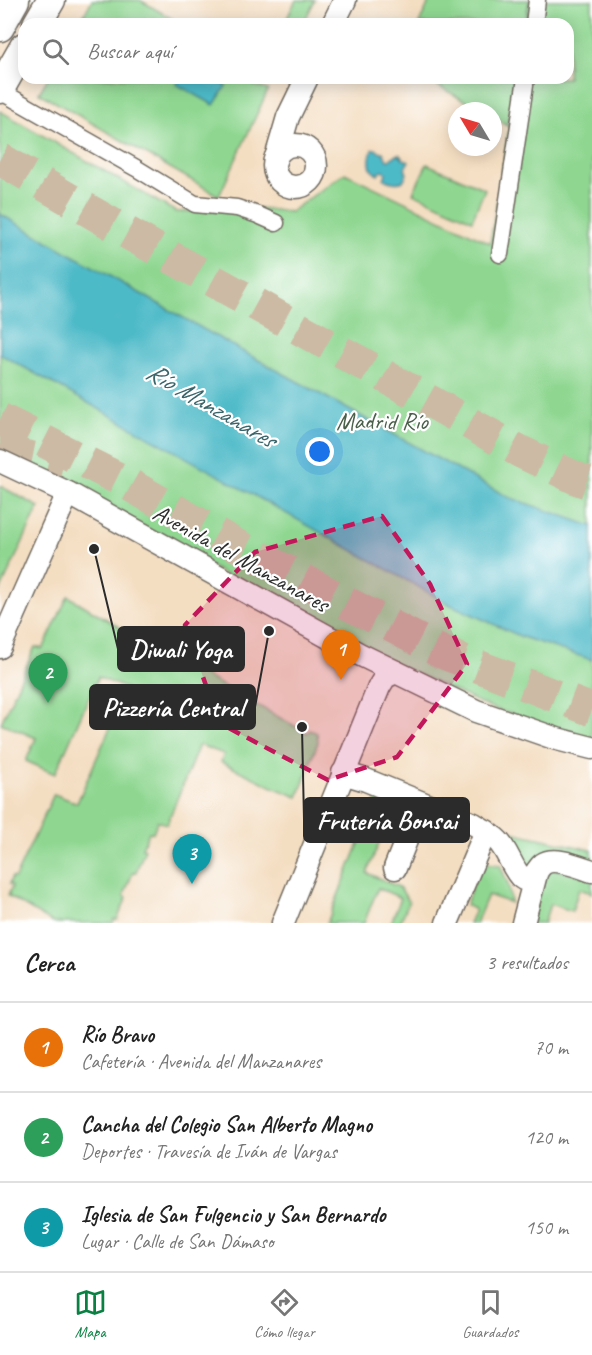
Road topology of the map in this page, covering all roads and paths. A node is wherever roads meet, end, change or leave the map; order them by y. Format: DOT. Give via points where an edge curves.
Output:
graph roads {
  1 [pos="15,0"];
  2 [pos="51,0"];
  3 [pos="345,0"];
  4 [pos="537,0"];
  5 [pos="40,18"];
  6 [pos="336,18"];
  7 [pos="535,18"];
  8 [pos="0,27"];
  9 [pos="18,58"];
  10 [pos="304,84"];
  11 [pos="525,84"];
  12 [pos="0,90"];
  13 [pos="288,117"];
  14 [pos="306,149"];
  15 [pos="276,158"];
  16 [pos="276,223"];
  17 [pos="500,254"];
  18 [pos="0,461"];
  19 [pos="68,493"];
  20 [pos="0,647"];
  21 [pos="396,672"];
  22 [pos="592,748"];
  23 [pos="343,773"];
  24 [pos="421,803"];
  25 [pos="486,831"];
  26 [pos="395,868"];
  27 [pos="592,871"];
  28 [pos="536,874"];
  29 [pos="283,923"];
  30 [pos="447,923"];
  31 [pos="523,923"];
  1 -- 8 [label="street"];
  2 -- 5 [label="street"];
  3 -- 6 [label="street"];
  4 -- 7 [label="street"];
  9 -- 12 [label="street"];
  10 -- 13 [label="street"];
  11 -- 17 [label="street"];
  12 -- 16 [label="street" via="195,204 237,208"];
  13 -- 14 [label="street"];
  13 -- 15 [label="street"];
  14 -- 15 [label="street" via="292,146"];
  14 -- 15 [label="street" via="316,165 312,178 302,186 282,183 275,171"];
  18 -- 19 [label="street, Avenida del Manzanares"];
  19 -- 20 [label="street"];
  19 -- 21 [label="street, Avenida del Manzanares"];
  21 -- 22 [label="street, Avenida del Manzanares" via="476,711"];
  21 -- 23 [label="street" via="385,676 379,687"];
  23 -- 24 [label="street"];
  23 -- 29 [label="street"];
  24 -- 25 [label="street"];
  24 -- 26 [label="street"];
  25 -- 28 [label="street" via="499,842 520,877 531,880"];
  25 -- 30 [label="street"];
  27 -- 28 [label="street" via="555,860 546,861"];
  28 -- 31 [label="street"];
}
